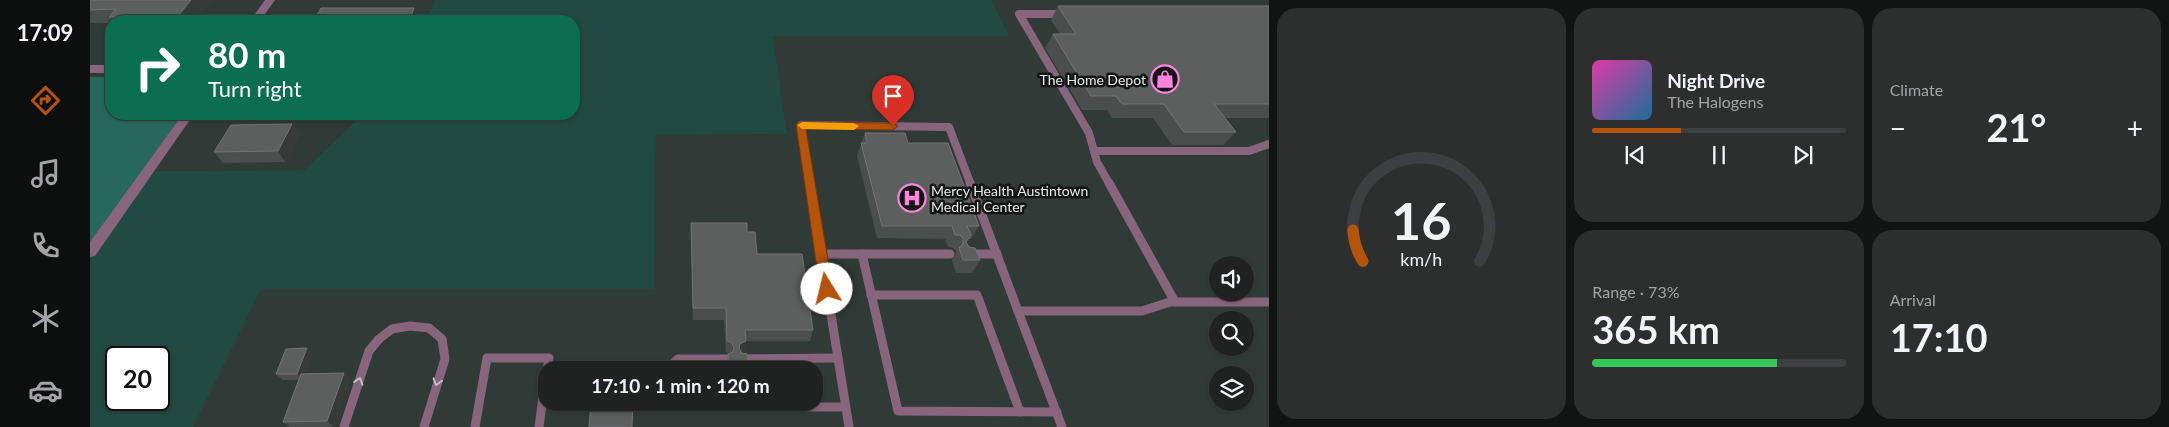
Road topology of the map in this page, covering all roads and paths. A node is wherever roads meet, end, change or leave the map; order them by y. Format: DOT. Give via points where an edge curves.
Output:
graph roads {
  1 [pos="270,0"];
  2 [pos="1077,14"];
  3 [pos="259,15"];
  4 [pos="90,68"];
  5 [pos="105,69"];
  6 [pos="185,120"];
  7 [pos="1269,144"];
  8 [pos="1094,151"];
  9 [pos="90,252"];
  10 [pos="821,254"];
  11 [pos="862,254"];
  12 [pos="950,254"];
  13 [pos="965,254"];
  14 [pos="997,254"];
  15 [pos="871,295"];
  16 [pos="1175,302"];
  17 [pos="1269,302"];
  18 [pos="1018,311"];
  19 [pos="838,358"];
  20 [pos="726,359"];
  21 [pos="744,359"];
  22 [pos="548,361"];
  23 [pos="675,361"];
  24 [pos="823,407"];
  25 [pos="846,407"];
  26 [pos="541,411"];
  27 [pos="1020,412"];
  28 [pos="1057,412"];
  29 [pos="344,427"];
  30 [pos="424,427"];
  31 [pos="475,427"];
  32 [pos="539,427"];
  33 [pos="849,427"];
  34 [pos="1062,427"];
  1 -- 3 [label="street"];
  2 -- 8 [label="lane" via="1019,14 1089,133"];
  4 -- 5 [label="lane"];
  6 -- 9 [label="street"];
  7 -- 8 [label="lane" via="1249,151"];
  8 -- 16 [label="lane" via="1097,162"];
  10 -- 11 [label="lane"];
  10 -- 14 [label="lane" via="801,125 949,127"];
  10 -- 19 [label="lane"];
  11 -- 12 [label="lane"];
  11 -- 15 [label="lane"];
  13 -- 14 [label="lane"];
  14 -- 18 [label="lane"];
  15 -- 27 [label="lane" via="977,294"];
  15 -- 27 [label="lane" via="898,411"];
  16 -- 17 [label="lane"];
  16 -- 18 [label="lane" via="1142,311"];
  18 -- 28 [label="lane"];
  19 -- 21 [label="lane"];
  19 -- 25 [label="lane"];
  20 -- 23 [label="lane"];
  22 -- 31 [label="lane" via="549,358 487,358"];
  24 -- 25 [label="lane"];
  25 -- 33 [label="lane"];
  26 -- 32 [label="lane"];
  27 -- 28 [label="lane"];
  28 -- 34 [label="lane"];
  29 -- 30 [label="lane, one-way" via="369,351 392,329 410,326 429,328 442,339 445,359"];
}
